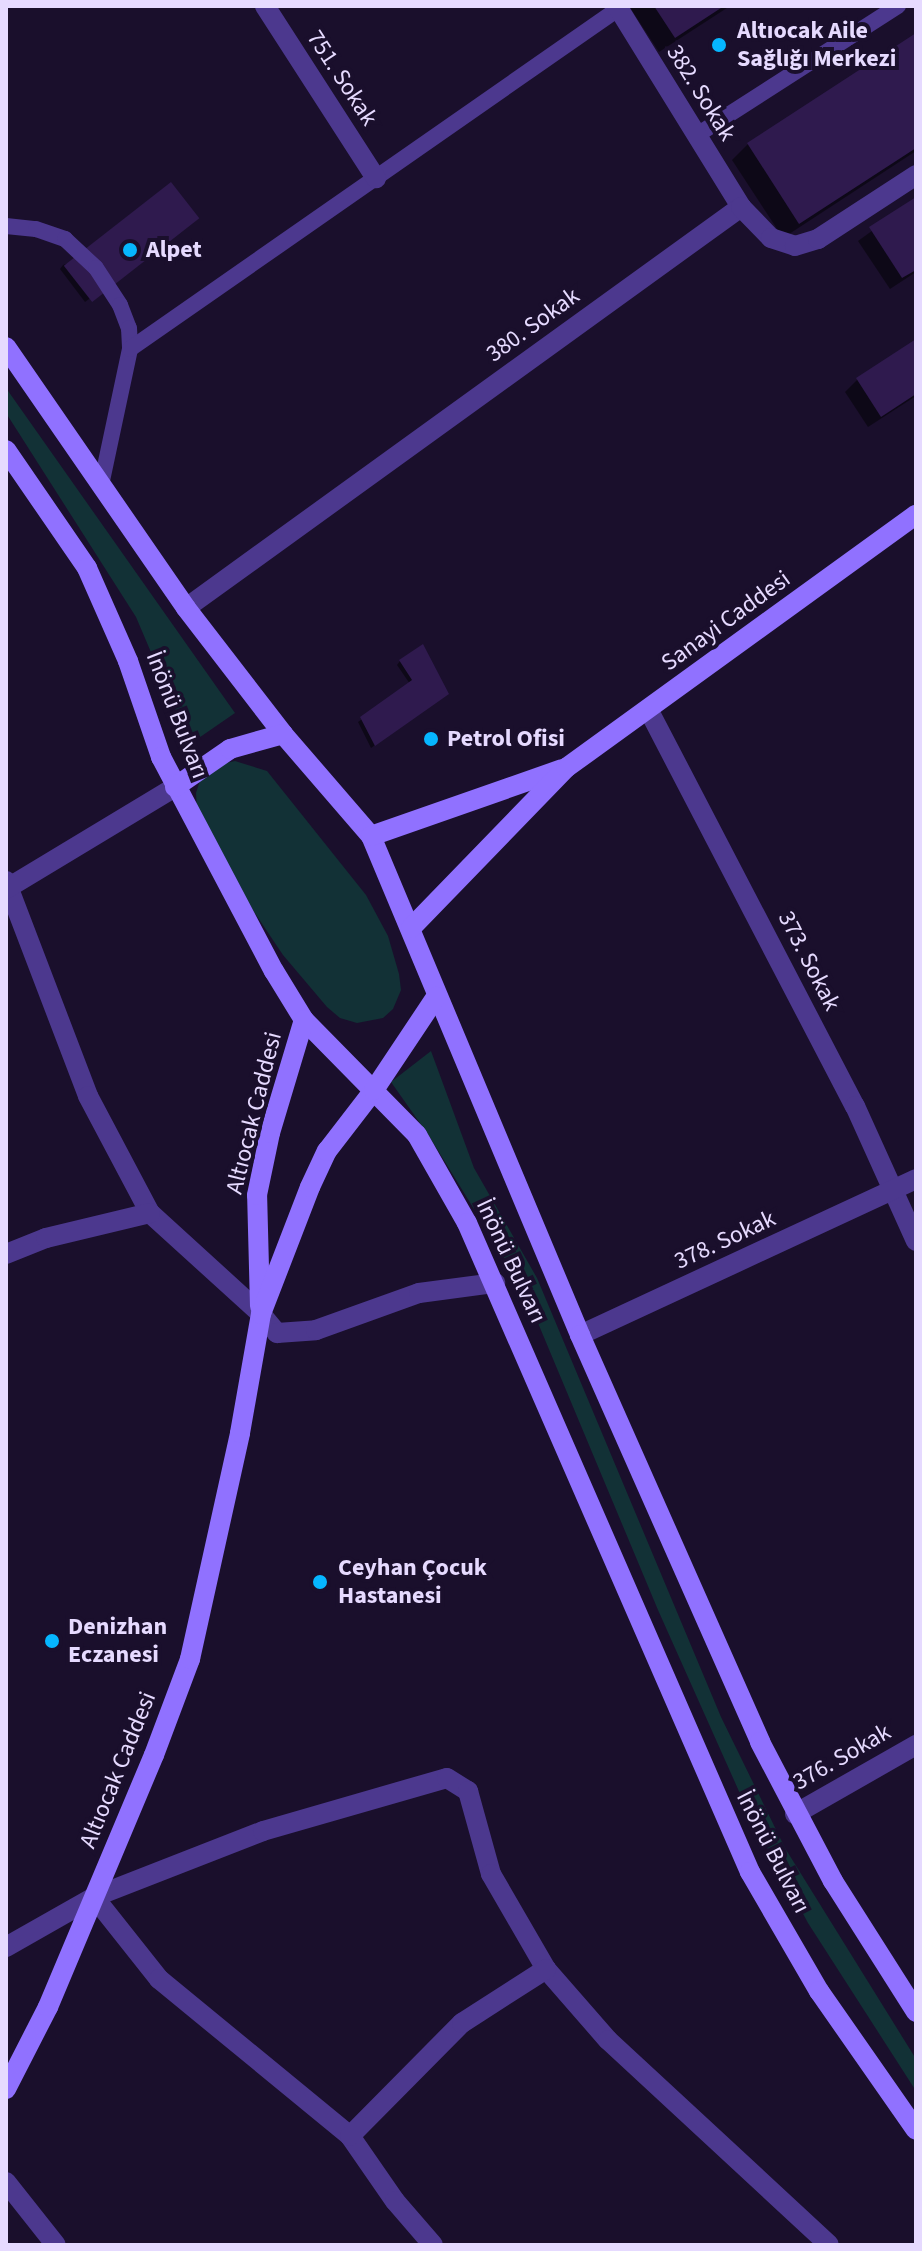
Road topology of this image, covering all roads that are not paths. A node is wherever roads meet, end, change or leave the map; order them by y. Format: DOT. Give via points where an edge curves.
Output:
graph roads {
  1 [pos="265,6"];
  2 [pos="898,6"];
  3 [pos="618,7"];
  4 [pos="697,135"];
  5 [pos="916,175"];
  6 [pos="376,178"];
  7 [pos="741,207"];
  8 [pos="6,226"];
  9 [pos="6,347"];
  10 [pos="130,349"];
  11 [pos="6,450"];
  12 [pos="101,486"];
  13 [pos="916,515"];
  14 [pos="186,608"];
  15 [pos="648,709"];
  16 [pos="283,734"];
  17 [pos="566,768"];
  18 [pos="175,787"];
  19 [pos="371,836"];
  20 [pos="7,886"];
  21 [pos="411,928"];
  22 [pos="436,997"];
  23 [pos="304,1020"];
  24 [pos="374,1090"];
  25 [pos="916,1179"];
  26 [pos="893,1191"];
  27 [pos="150,1213"];
  28 [pos="916,1241"];
  29 [pos="6,1254"];
  30 [pos="495,1283"];
  31 [pos="261,1314"];
  32 [pos="580,1335"];
  33 [pos="916,1745"];
  34 [pos="795,1814"];
  35 [pos="94,1897"];
  36 [pos="6,1947"];
  37 [pos="546,1969"];
  38 [pos="916,2012"];
  39 [pos="6,2089"];
  40 [pos="916,2130"];
  41 [pos="350,2136"];
  42 [pos="6,2182"];
  43 [pos="56,2245"];
  44 [pos="433,2245"];
  45 [pos="829,2245"];
  1 -- 6 [label="street, 751. Sokak"];
  2 -- 4 [label="lane"];
  3 -- 4 [label="street, 382. Sokak"];
  3 -- 6 [label="lane"];
  4 -- 7 [label="street, 382. Sokak"];
  5 -- 7 [label="street" via="818,239 795,246 771,238"];
  6 -- 10 [label="lane"];
  7 -- 14 [label="street, 380. Sokak"];
  8 -- 10 [label="lane" via="65,239 96,268 120,305"];
  9 -- 12 [label="main road, İnönü Bulvarı"];
  10 -- 12 [label="lane"];
  11 -- 18 [label="main road, İnönü Bulvarı" via="94,581"];
  12 -- 14 [label="main road, İnönü Bulvarı"];
  13 -- 15 [label="main road, Sanayi Caddesi"];
  14 -- 16 [label="main road, İnönü Bulvarı"];
  15 -- 17 [label="main road, Sanayi Caddesi"];
  15 -- 26 [label="street, 373. Sokak" via="855,1106"];
  16 -- 18 [label="main road" via="230,749"];
  16 -- 19 [label="main road, İnönü Bulvarı"];
  17 -- 19 [label="main road, Sanayi Caddesi"];
  17 -- 21 [label="main road, Sanayi Caddesi"];
  18 -- 20 [label="street"];
  18 -- 23 [label="main road, İnönü Bulvarı"];
  19 -- 21 [label="main road, İnönü Bulvarı"];
  20 -- 27 [label="street" via="88,1096"];
  21 -- 22 [label="main road, İnönü Bulvarı"];
  22 -- 24 [label="main road, Altıocak Caddesi"];
  22 -- 32 [label="main road, İnönü Bulvarı"];
  23 -- 24 [label="main road, İnönü Bulvarı"];
  23 -- 31 [label="main road, Altıocak Caddesi" via="257,1195"];
  24 -- 30 [label="main road, İnönü Bulvarı" via="417,1135"];
  24 -- 31 [label="main road, Altıocak Caddesi" via="327,1151"];
  25 -- 26 [label="street, 378. Sokak"];
  26 -- 28 [label="street, 373. Sokak"];
  26 -- 32 [label="street, 378. Sokak"];
  27 -- 29 [label="street" via="46,1238"];
  27 -- 31 [label="street"];
  30 -- 31 [label="street" via="419,1293 316,1330 277,1333"];
  30 -- 40 [label="main road, İnönü Bulvarı" via="750,1872 819,1991"];
  31 -- 35 [label="main road, Altıocak Caddesi" via="190,1659"];
  32 -- 34 [label="main road, İnönü Bulvarı"];
  33 -- 34 [label="street, 376. Sokak"];
  34 -- 38 [label="main road, İnönü Bulvarı"];
  35 -- 36 [label="street"];
  35 -- 37 [label="street" via="263,1831 447,1778 468,1791 491,1874"];
  35 -- 39 [label="main road, Altıocak Caddesi" via="48,2007"];
  35 -- 41 [label="street" via="159,1979"];
  37 -- 41 [label="street" via="462,2023"];
  37 -- 45 [label="street" via="608,2040"];
  41 -- 44 [label="street"];
  42 -- 43 [label="street"];
}
